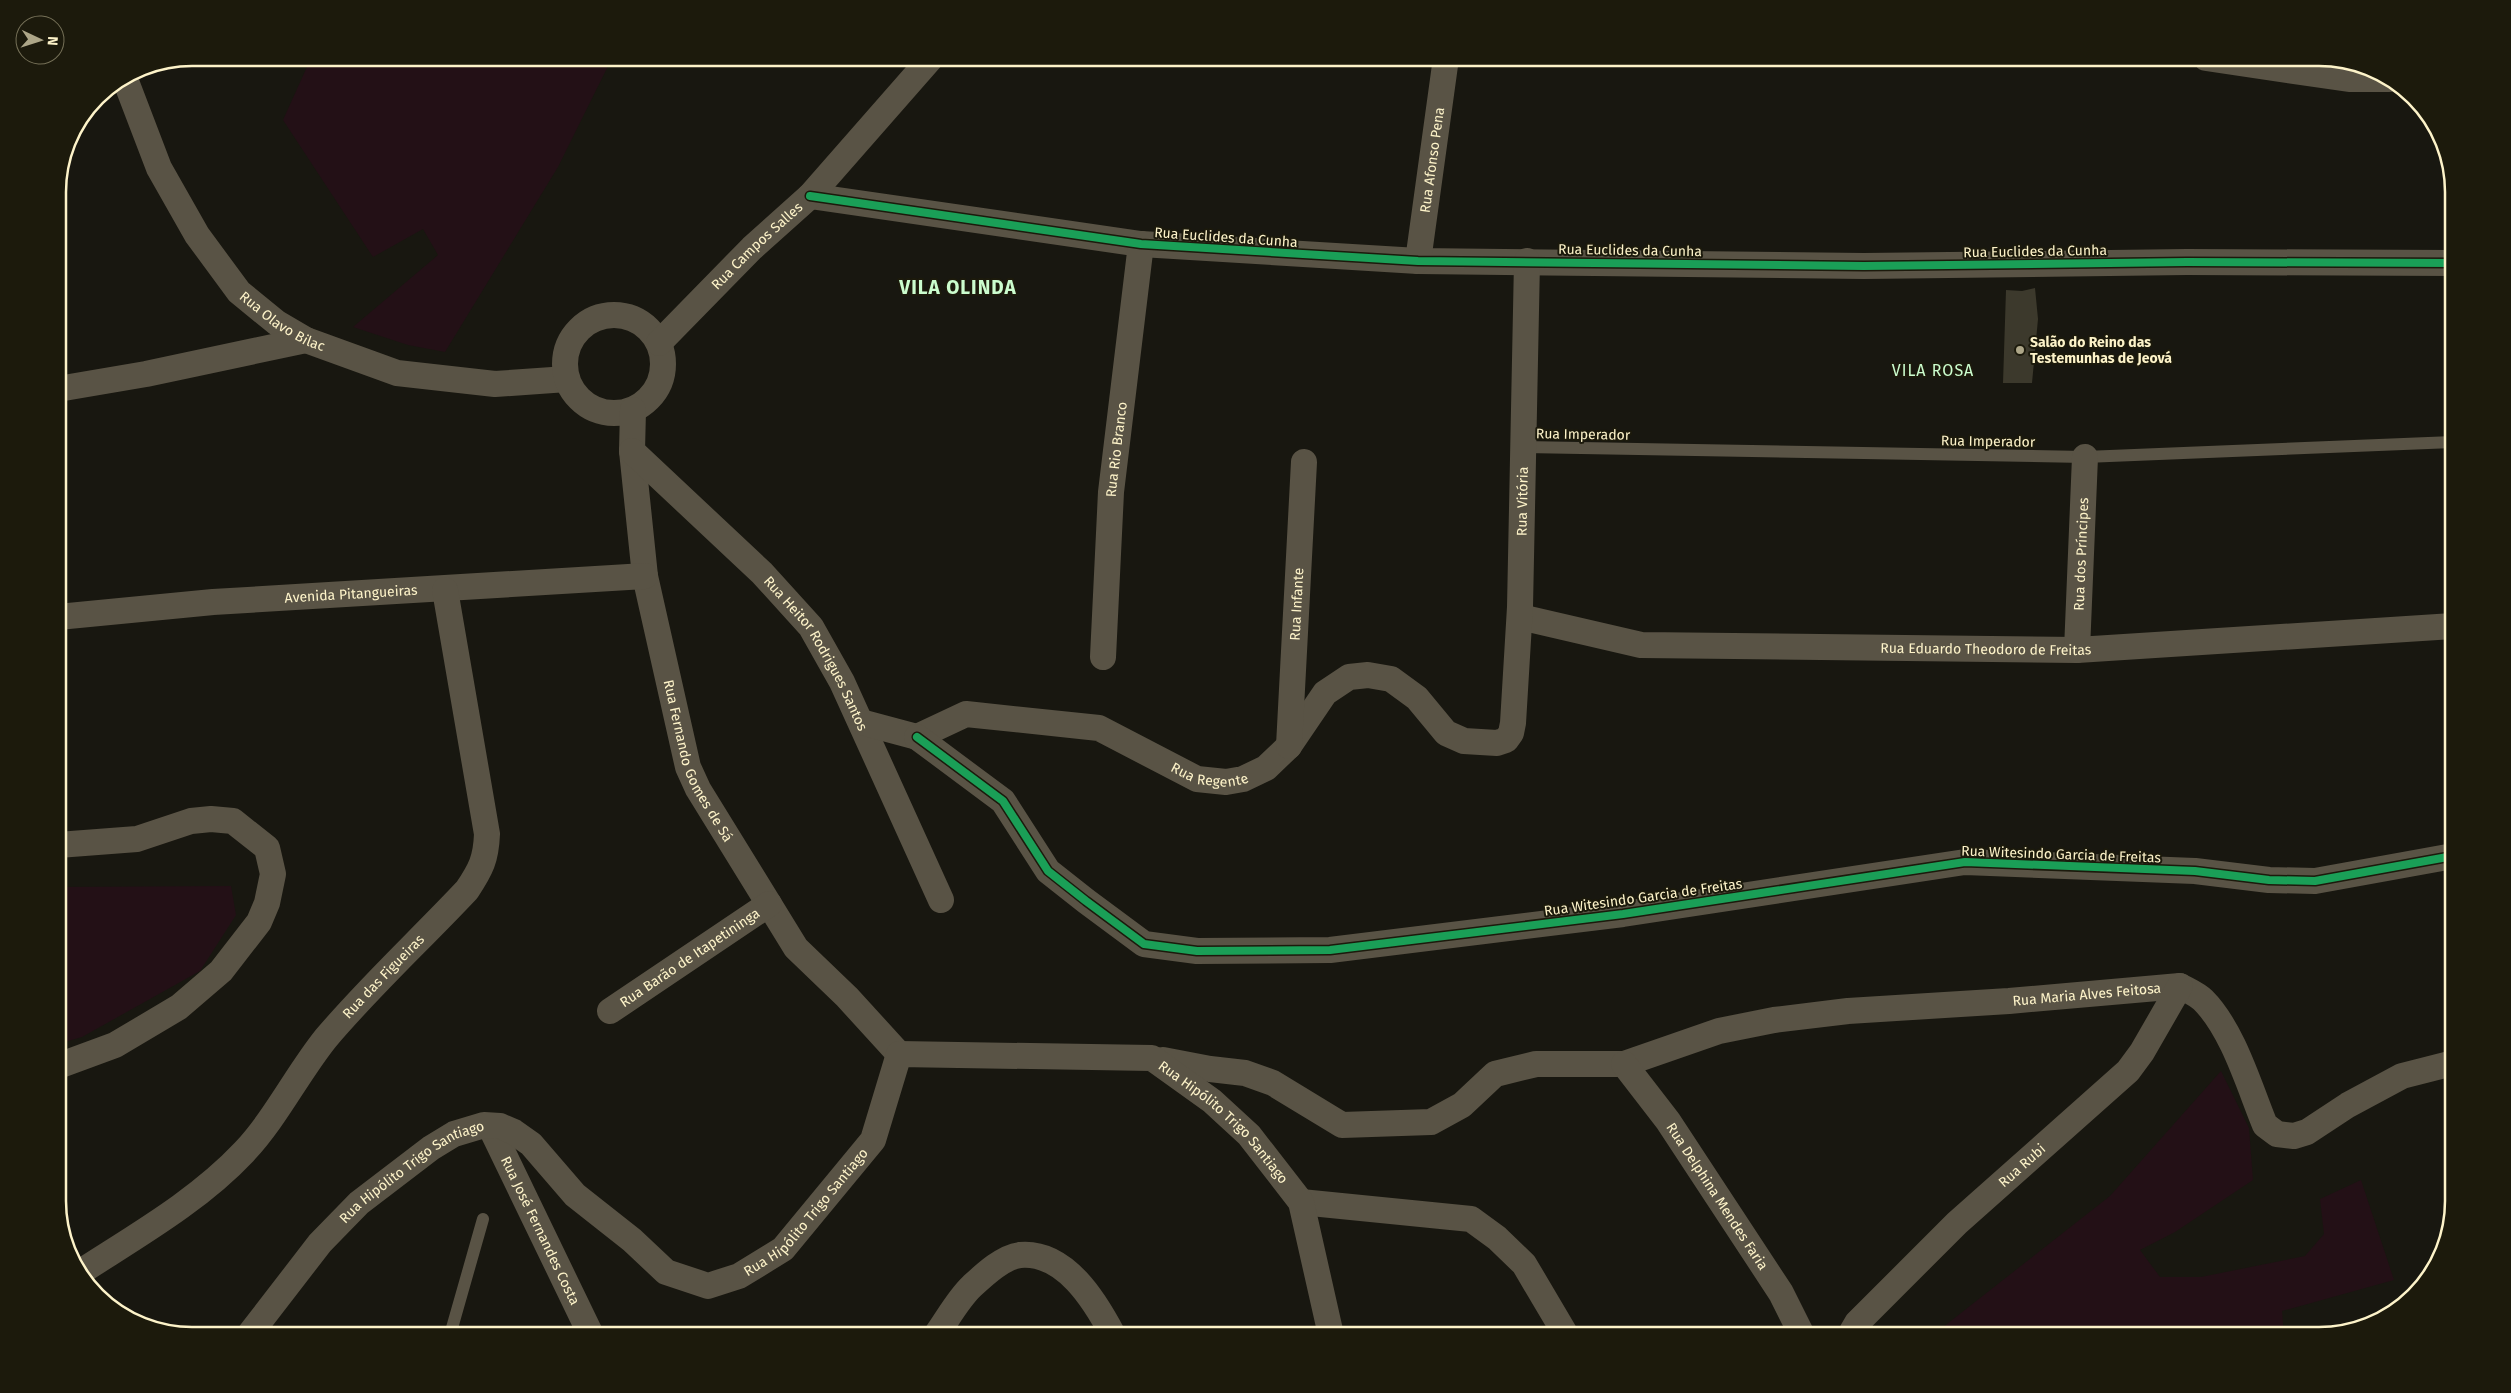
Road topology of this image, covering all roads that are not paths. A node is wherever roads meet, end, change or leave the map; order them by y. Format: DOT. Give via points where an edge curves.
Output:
graph roads {
  1 [pos="925,66"];
  2 [pos="1445,66"];
  3 [pos="2260,66"];
  4 [pos="2374,79"];
  5 [pos="127,84"];
  6 [pos="810,196"];
  7 [pos="1141,244"];
  8 [pos="1418,261"];
  9 [pos="1527,261"];
  10 [pos="2444,264"];
  11 [pos="306,340"];
  12 [pos="659,343"];
  13 [pos="567,379"];
  14 [pos="67,387"];
  15 [pos="633,410"];
  16 [pos="2444,442"];
  17 [pos="1522,448"];
  18 [pos="632,451"];
  19 [pos="2085,457"];
  20 [pos="1304,462"];
  21 [pos="645,576"];
  22 [pos="445,590"];
  23 [pos="67,616"];
  24 [pos="1520,617"];
  25 [pos="2444,627"];
  26 [pos="2078,650"];
  27 [pos="1103,657"];
  28 [pos="860,722"];
  29 [pos="916,737"];
  30 [pos="1506,740"];
  31 [pos="1289,746"];
  32 [pos="67,844"];
  33 [pos="2445,858"];
  34 [pos="942,900"];
  35 [pos="769,904"];
  36 [pos="2180,986"];
  37 [pos="610,1011"];
  38 [pos="899,1054"];
  39 [pos="1152,1058"];
  40 [pos="67,1063"];
  41 [pos="1624,1064"];
  42 [pos="2445,1065"];
  43 [pos="490,1126"];
  44 [pos="1301,1202"];
  45 [pos="483,1219"];
  46 [pos="85,1268"];
  47 [pos="256,1327"];
  48 [pos="453,1327"];
  49 [pos="587,1327"];
  50 [pos="942,1327"];
  51 [pos="1108,1327"];
  52 [pos="1329,1327"];
  53 [pos="1561,1327"];
  54 [pos="1798,1327"];
  55 [pos="1855,1327"];
  1 -- 6 [label="street, Rua Campos Salles"];
  2 -- 8 [label="street, Rua Afonso Pena"];
  3 -- 4 [label="street" via="2349,79"];
  5 -- 11 [label="street, Rua Olavo Bilac" via="159,168 197,235 239,292 277,323"];
  6 -- 7 [label="street, Rua Euclides da Cunha"];
  6 -- 12 [label="street, Rua Campos Salles" via="752,248"];
  7 -- 8 [label="street, Rua Euclides da Cunha"];
  7 -- 27 [label="street, Rua Rio Branco" via="1111,492"];
  8 -- 9 [label="street, Rua Euclides da Cunha"];
  9 -- 10 [label="street, Rua Euclides da Cunha" via="1864,266 2187,262"];
  9 -- 17 [label="street, Rua Vitória"];
  11 -- 13 [label="street, Rua Olavo Bilac" via="397,373 495,384"];
  11 -- 14 [label="street"];
  12 -- 13 [label="street" via="650,329 621,314 604,315 588,321 567,346 564,363"];
  12 -- 15 [label="street" via="662,374 651,395"];
  13 -- 15 [label="street" via="574,394 586,405 601,412"];
  15 -- 18 [label="street, Rua Fernando Gomes de Sá"];
  16 -- 19 [label="lane, Rua Imperador"];
  17 -- 19 [label="lane, Rua Imperador"];
  17 -- 24 [label="street, Rua Vitória"];
  18 -- 21 [label="street, Rua Fernando Gomes de Sá"];
  18 -- 28 [label="street, Rua Heitor Rodrigues Santos" via="762,573 811,627"];
  19 -- 26 [label="street, Rua dos Príncipes"];
  20 -- 31 [label="street, Rua Infante"];
  21 -- 22 [label="street, Avenida Pitangueiras"];
  21 -- 35 [label="street, Rua Fernando Gomes de Sá" via="688,766 698,789"];
  22 -- 23 [label="street, Avenida Pitangueiras" via="213,602"];
  22 -- 46 [label="street, Rua das Figueiras" via="487,834 486,856 479,872 468,890 370,987 302,1069 245,1152 204,1188 152,1226"];
  24 -- 26 [label="street, Rua Eduardo Theodoro de Freitas" via="1641,645"];
  24 -- 30 [label="street, Rua Vitória" via="1511,733"];
  25 -- 26 [label="street, Rua Eduardo Theodoro de Freitas"];
  28 -- 29 [label="street"];
  28 -- 34 [label="street, Rua Heitor Rodrigues Santos"];
  29 -- 31 [label="street, Rua Regente" via="966,714 1099,728 1197,779 1226,782 1243,779 1266,768"];
  29 -- 33 [label="street, Rua Witesindo Garcia de Freitas" via="1003,801 1048,872 1086,901 1144,944 1197,951 1330,950 1623,914 1965,862 2195,871 2269,880 2315,881"];
  30 -- 31 [label="street, Rua Regente" via="1497,743 1464,741 1446,733 1417,698 1391,679 1368,675 1349,677 1325,693"];
  32 -- 40 [label="street" via="137,839 191,821 233,821 267,848 273,874 267,903 254,928 221,971 179,1007 115,1045"];
  35 -- 37 [label="street, Rua Barão de Itapetininga"];
  35 -- 38 [label="street, Rua Fernando Gomes de Sá" via="796,948"];
  36 -- 41 [label="street, Rua Maria Alves Feitosa" via="1848,1011 1774,1020 1719,1031"];
  36 -- 42 [label="street, Rua Maria Alves Feitosa" via="2202,998 2216,1015 2266,1125 2277,1134 2294,1136 2307,1132 2402,1076"];
  36 -- 55 [label="street, Rua Rubi" via="2128,1070 1957,1224"];
  38 -- 39 [label="street, Rua Hipólito Trigo Santiago"];
  38 -- 43 [label="street, Rua Hipólito Trigo Santiago" via="873,1140 783,1249 739,1276 708,1286 666,1272 575,1195 530,1144 514,1132"];
  39 -- 41 [label="street, Rua Maria Alves Feitosa" via="1245,1073 1273,1083 1342,1125 1431,1122 1462,1105 1495,1074 1536,1064"];
  39 -- 44 [label="street, Rua Hipólito Trigo Santiago" via="1212,1101 1249,1135"];
  41 -- 54 [label="street, Rua Delphina Mendes Faria" via="1668,1121 1781,1293"];
  43 -- 47 [label="street, Rua Hipólito Trigo Santiago" via="472,1128 446,1139 359,1203 320,1243"];
  43 -- 49 [label="street, Rua José Fernandes Costa"];
  44 -- 52 [label="street, Rua Hipólito Trigo Santiago"];
  44 -- 53 [label="street" via="1471,1218 1524,1264"];
  45 -- 48 [label="lane"];
  50 -- 51 [label="street" via="971,1287 997,1265 1018,1255 1042,1256 1061,1266 1097,1305"];
}
